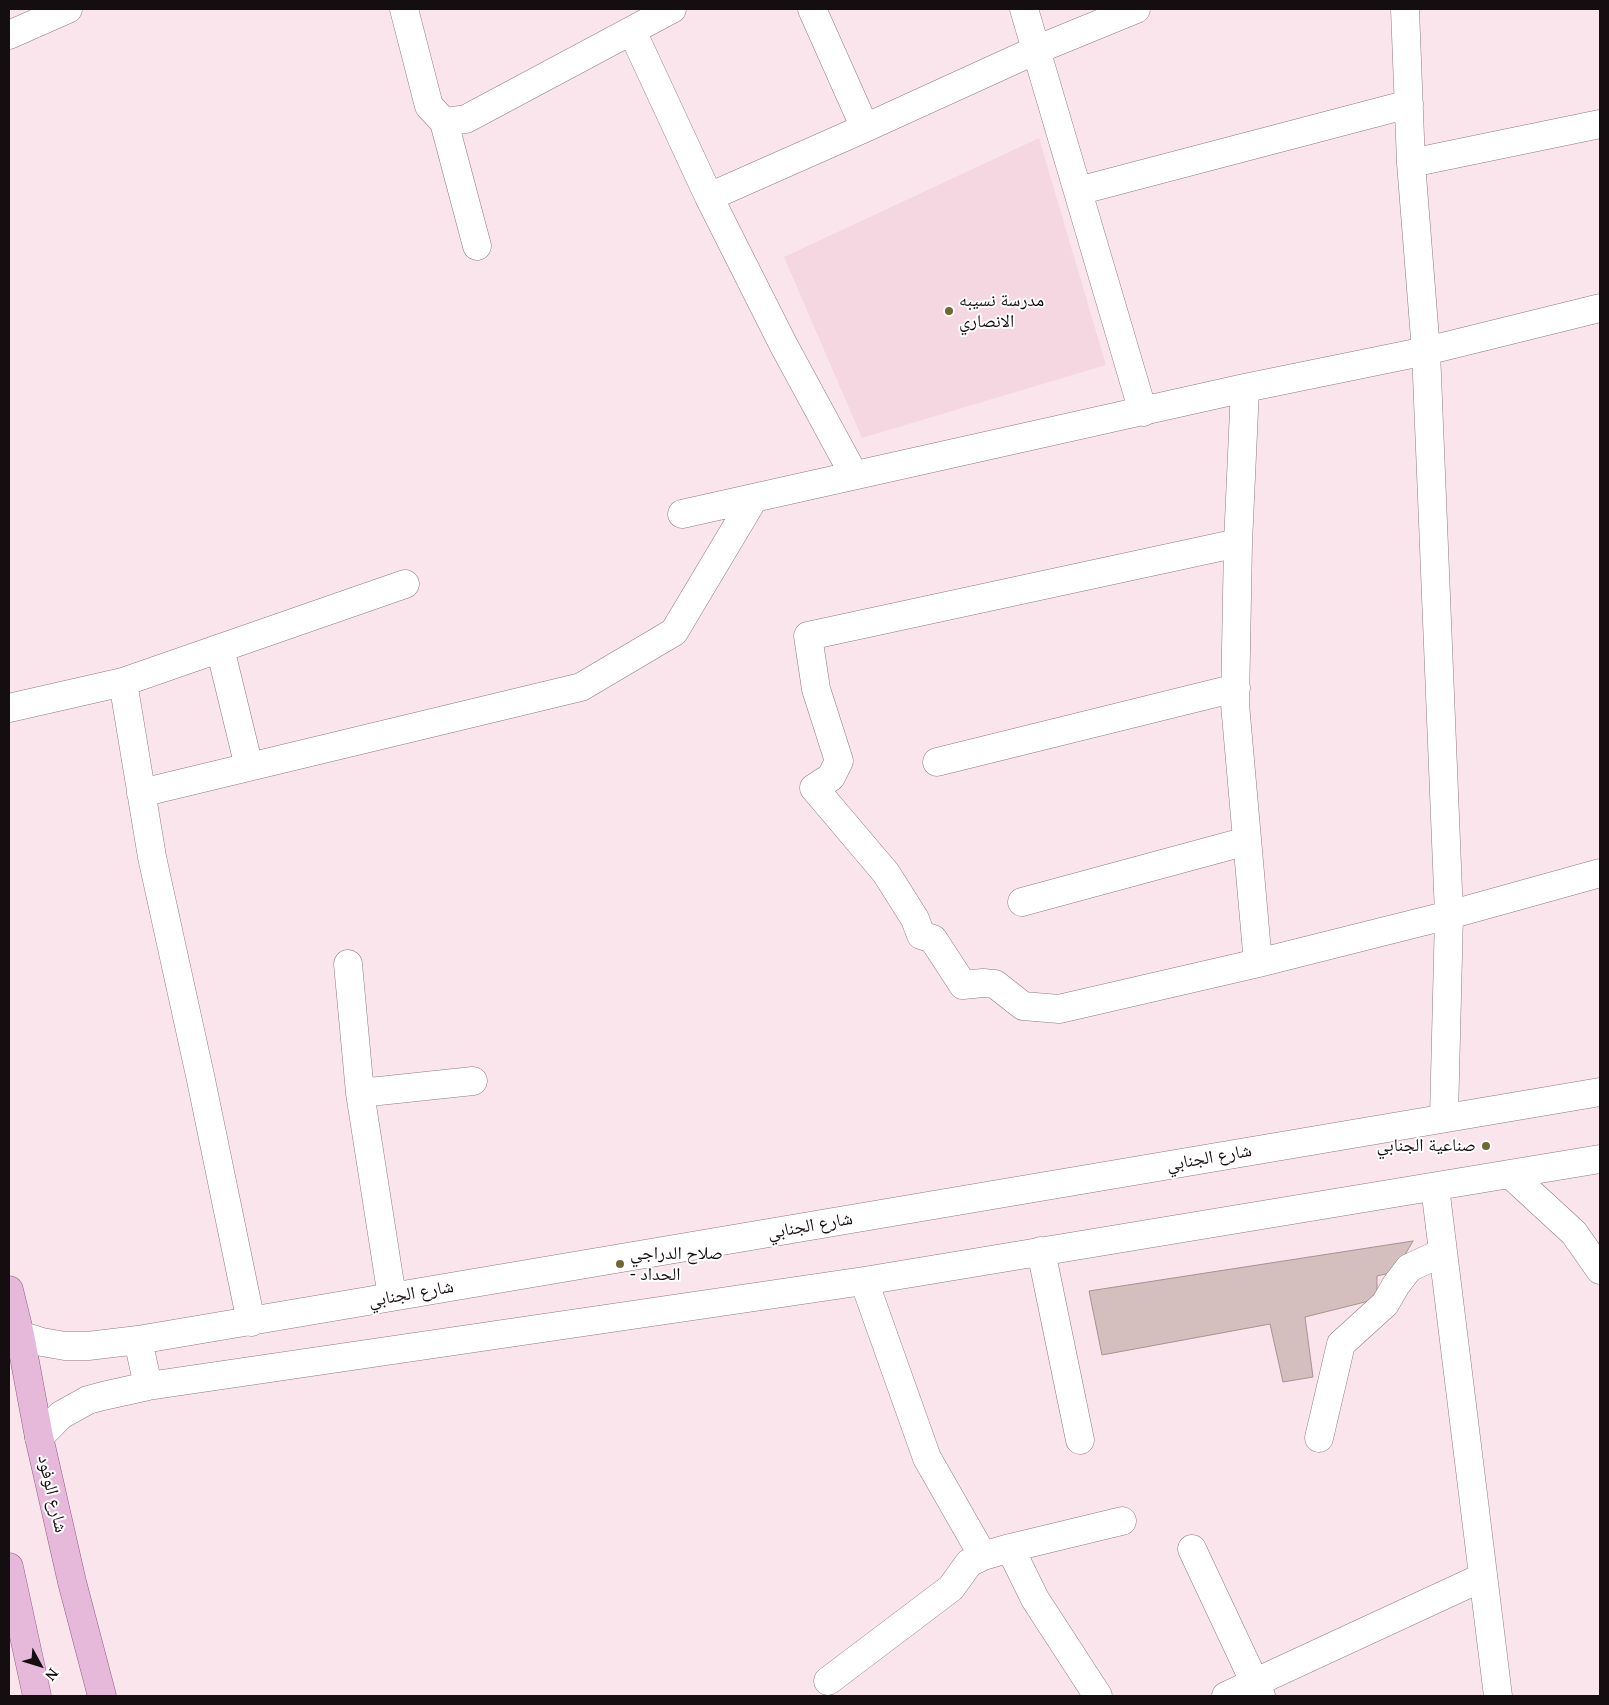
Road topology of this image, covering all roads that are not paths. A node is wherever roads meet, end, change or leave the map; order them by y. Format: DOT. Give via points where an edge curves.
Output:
graph roads {
  1 [pos="68,9"];
  2 [pos="404,9"];
  3 [pos="672,9"];
  4 [pos="812,9"];
  5 [pos="1024,9"];
  6 [pos="1136,9"];
  7 [pos="1405,9"];
  8 [pos="632,31"];
  9 [pos="9,35"];
  10 [pos="1036,50"];
  11 [pos="1409,104"];
  12 [pos="444,122"];
  13 [pos="1600,124"];
  14 [pos="865,128"];
  15 [pos="1411,163"];
  16 [pos="1078,191"];
  17 [pos="709,197"];
  18 [pos="477,246"];
  19 [pos="1600,308"];
  20 [pos="1426,351"];
  21 [pos="1245,388"];
  22 [pos="1143,412"];
  23 [pos="854,476"];
  24 [pos="754,498"];
  25 [pos="682,514"];
  26 [pos="1238,543"];
  27 [pos="405,584"];
  28 [pos="220,648"];
  29 [pos="123,682"];
  30 [pos="1236,688"];
  31 [pos="9,708"];
  32 [pos="936,762"];
  33 [pos="249,767"];
  34 [pos="141,793"];
  35 [pos="1247,841"];
  36 [pos="1600,873"];
  37 [pos="1022,902"];
  38 [pos="1449,915"];
  39 [pos="1258,963"];
  40 [pos="348,964"];
  41 [pos="473,1081"];
  42 [pos="1600,1092"];
  43 [pos="360,1093"];
  44 [pos="1444,1117"];
  45 [pos="1600,1160"];
  46 [pos="1510,1174"];
  47 [pos="1435,1187"];
  48 [pos="1042,1251"];
  49 [pos="1443,1252"];
  50 [pos="1600,1270"];
  51 [pos="864,1281"];
  52 [pos="9,1290"];
  53 [pos="392,1297"];
  54 [pos="251,1322"];
  55 [pos="20,1336"];
  56 [pos="138,1340"];
  57 [pos="148,1386"];
  58 [pos="39,1437"];
  59 [pos="1319,1438"];
  60 [pos="1080,1440"];
  61 [pos="1122,1521"];
  62 [pos="1010,1548"];
  63 [pos="1192,1549"];
  64 [pos="983,1556"];
  65 [pos="9,1568"];
  66 [pos="1483,1577"];
  67 [pos="828,1681"];
  68 [pos="1258,1690"];
  69 [pos="38,1696"];
  70 [pos="102,1696"];
  71 [pos="1098,1696"];
  72 [pos="1226,1696"];
  73 [pos="1498,1696"];
  1 -- 9 [label="street"];
  2 -- 12 [label="street" via="430,106"];
  3 -- 8 [label="street"];
  4 -- 14 [label="street"];
  5 -- 10 [label="street"];
  6 -- 10 [label="street"];
  7 -- 11 [label="street"];
  8 -- 12 [label="street" via="466,119"];
  8 -- 17 [label="street"];
  10 -- 14 [label="street"];
  10 -- 16 [label="street"];
  11 -- 15 [label="street"];
  11 -- 16 [label="street"];
  12 -- 18 [label="street"];
  13 -- 15 [label="street"];
  14 -- 17 [label="street"];
  15 -- 20 [label="street"];
  16 -- 22 [label="street"];
  17 -- 23 [label="street"];
  19 -- 20 [label="street"];
  20 -- 21 [label="street"];
  20 -- 38 [label="street"];
  21 -- 22 [label="street"];
  21 -- 26 [label="street"];
  22 -- 23 [label="street"];
  23 -- 24 [label="street"];
  24 -- 25 [label="street"];
  24 -- 33 [label="street" via="674,632 581,687"];
  26 -- 30 [label="street"];
  26 -- 39 [label="street" via="808,636 816,689 839,760 831,777 814,788 886,873 915,919 921,935 933,939 963,985 995,984 1023,1006 1059,1009"];
  27 -- 28 [label="street"];
  28 -- 29 [label="street"];
  28 -- 33 [label="street"];
  29 -- 31 [label="street"];
  29 -- 34 [label="street"];
  30 -- 32 [label="street"];
  30 -- 35 [label="street"];
  33 -- 34 [label="street"];
  34 -- 54 [label="street"];
  35 -- 37 [label="street"];
  35 -- 39 [label="street"];
  36 -- 38 [label="street"];
  38 -- 39 [label="street"];
  38 -- 44 [label="street"];
  40 -- 43 [label="street"];
  41 -- 43 [label="street"];
  42 -- 44 [label="street, شارع الجنابي"];
  43 -- 53 [label="street"];
  44 -- 53 [label="street, شارع الجنابي"];
  45 -- 46 [label="street"];
  46 -- 47 [label="street"];
  46 -- 50 [label="street" via="1574,1232"];
  47 -- 48 [label="street"];
  47 -- 49 [label="street"];
  48 -- 51 [label="street"];
  48 -- 60 [label="street"];
  49 -- 59 [label="street" via="1409,1268 1385,1304 1342,1344"];
  49 -- 66 [label="street"];
  51 -- 57 [label="street"];
  51 -- 64 [label="street" via="927,1458"];
  52 -- 55 [label="main road, شارع الوفود"];
  53 -- 54 [label="street, شارع الجنابي"];
  54 -- 56 [label="street, شارع الجنابي"];
  55 -- 56 [label="street, شارع الجنابي" via="65,1346"];
  55 -- 58 [label="main road, شارع الوفود"];
  56 -- 57 [label="street"];
  57 -- 58 [label="street" via="88,1400 61,1415"];
  58 -- 70 [label="main road, شارع الوفود"];
  61 -- 62 [label="street"];
  62 -- 64 [label="street"];
  62 -- 71 [label="street" via="1035,1599"];
  63 -- 68 [label="street"];
  64 -- 67 [label="street" via="969,1563 951,1588"];
  65 -- 69 [label="main road"];
  66 -- 68 [label="street"];
  66 -- 73 [label="street"];
  68 -- 72 [label="street"];
}
